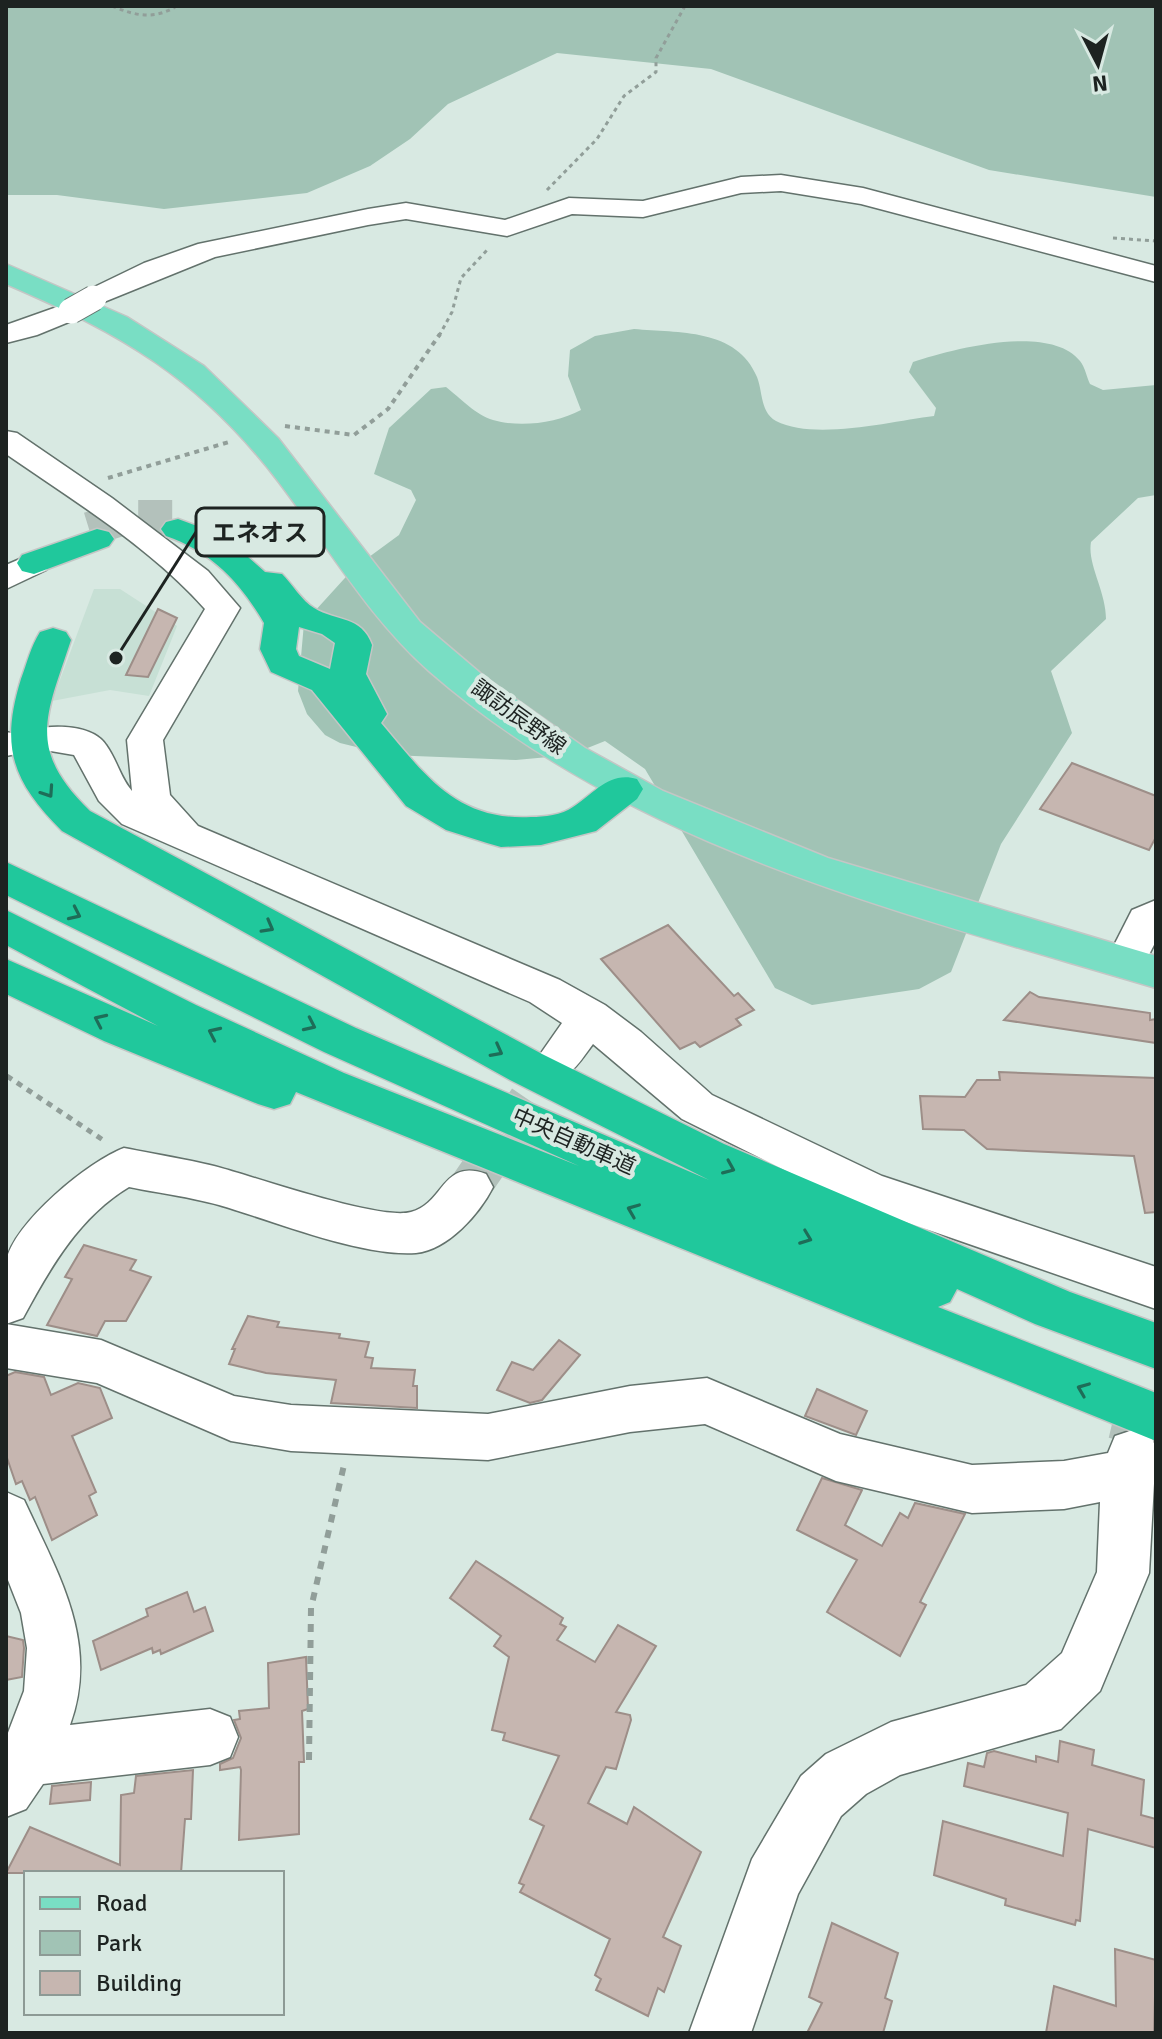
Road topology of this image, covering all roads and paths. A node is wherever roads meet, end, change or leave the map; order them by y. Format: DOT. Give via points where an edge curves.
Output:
graph roads {
  1 [pos="112,6"];
  2 [pos="177,6"];
  3 [pos="685,6"];
  4 [pos="507,228"];
  5 [pos="6,273"];
  6 [pos="1156,274"];
  7 [pos="6,334"];
  8 [pos="258,433"];
  9 [pos="6,440"];
  10 [pos="77,488"];
  11 [pos="93,534"];
  12 [pos="20,571"];
  13 [pos="323,624"];
  14 [pos="53,640"];
  15 [pos="281,640"];
  16 [pos="348,660"];
  17 [pos="304,672"];
  18 [pos="46,739"];
  19 [pos="408,781"];
  20 [pos="623,789"];
  21 [pos="187,838"];
  22 [pos="6,877"];
  23 [pos="1156,915"];
  24 [pos="6,926"];
  25 [pos="1141,967"];
  26 [pos="6,975"];
  27 [pos="590,1017"];
  28 [pos="555,1063"];
  29 [pos="7,1076"];
  30 [pos="515,1163"];
  31 [pos="124,1167"];
  32 [pos="470,1187"];
  33 [pos="1156,1288"];
  34 [pos="6,1303"];
  35 [pos="6,1346"];
  36 [pos="1156,1346"];
  37 [pos="1156,1371"];
  38 [pos="352,1433"];
  39 [pos="1137,1479"];
  40 [pos="6,1517"];
  41 [pos="1156,1577"];
  42 [pos="210,1737"];
  43 [pos="309,1760"];
  44 [pos="18,1773"];
  45 [pos="720,2033"];
  1 -- 2 [label="path" via="131,16 149,17"];
  3 -- 4 [label="path" via="656,58 656,72 624,96 597,139"];
  4 -- 6 [label="street" via="569,206 643,209 741,185 781,183 863,196"];
  4 -- 7 [label="street" via="406,211 208,250"];
  4 -- 8 [label="path" via="461,278 440,334 388,409 354,435 289,425"];
  5 -- 8 [label="main road, 諏訪辰野線" via="99,313 157,347 214,390"];
  8 -- 10 [label="path"];
  8 -- 20 [label="main road, 諏訪辰野線" via="401,623 498,707"];
  9 -- 10 [label="street"];
  10 -- 21 [label="street" via="196,578 223,608 145,740 152,799"];
  11 -- 12 [label="highway"];
  13 -- 15 [label="street" via="298,627"];
  13 -- 15 [label="highway" via="290,608 233,536 205,522 182,523 232,555 276,612"];
  13 -- 16 [label="highway" via="351,637"];
  14 -- 36 [label="highway, one-way" via="27,718 30,760 48,797 76,821 526,1067 707,1158 1053,1308"];
  15 -- 17 [label="highway" via="279,657"];
  16 -- 17 [label="street" via="328,670"];
  16 -- 19 [label="highway" via="351,686"];
  17 -- 19 [label="highway" via="336,692"];
  18 -- 21 [label="street" via="78,740 95,752 111,792 135,815"];
  19 -- 20 [label="highway" via="420,796 460,820 501,833 582,821"];
  20 -- 25 [label="main road, 諏訪辰野線" via="708,830 821,872"];
  21 -- 27 [label="street" via="545,991"];
  22 -- 37 [label="highway, 中央自動車道, one-way" via="340,1040 682,1190"];
  23 -- 25 [label="street" via="1146,921"];
  30 -- 24 [label="highway, 中央自動車道, one-way" via="328,1086"];
  30 -- 26 [label="highway, one-way" via="457,1160 133,1034"];
  27 -- 28 [label="street"];
  27 -- 33 [label="street" via="697,1107 867,1190"];
  29 -- 31 [label="path" via="114,1147"];
  39 -- 30 [label="highway, 中央自動車道, one-way"];
  31 -- 32 [label="street" via="214,1185 364,1228 417,1233 446,1214"];
  31 -- 34 [label="street" via="99,1182 43,1238"];
  35 -- 38 [label="street" via="101,1362 231,1418"];
  38 -- 39 [label="street" via="488,1437 630,1409 707,1401 836,1457 972,1489"];
  38 -- 43 [label="path" via="311,1608"];
  39 -- 41 [label="street"];
  39 -- 45 [label="street" via="1123,1573 1081,1672 1041,1709 891,1750 846,1774 821,1796 773,1880"];
  40 -- 44 [label="street" via="51,1626 55,1669 46,1717"];
  42 -- 44 [label="street"];
}
